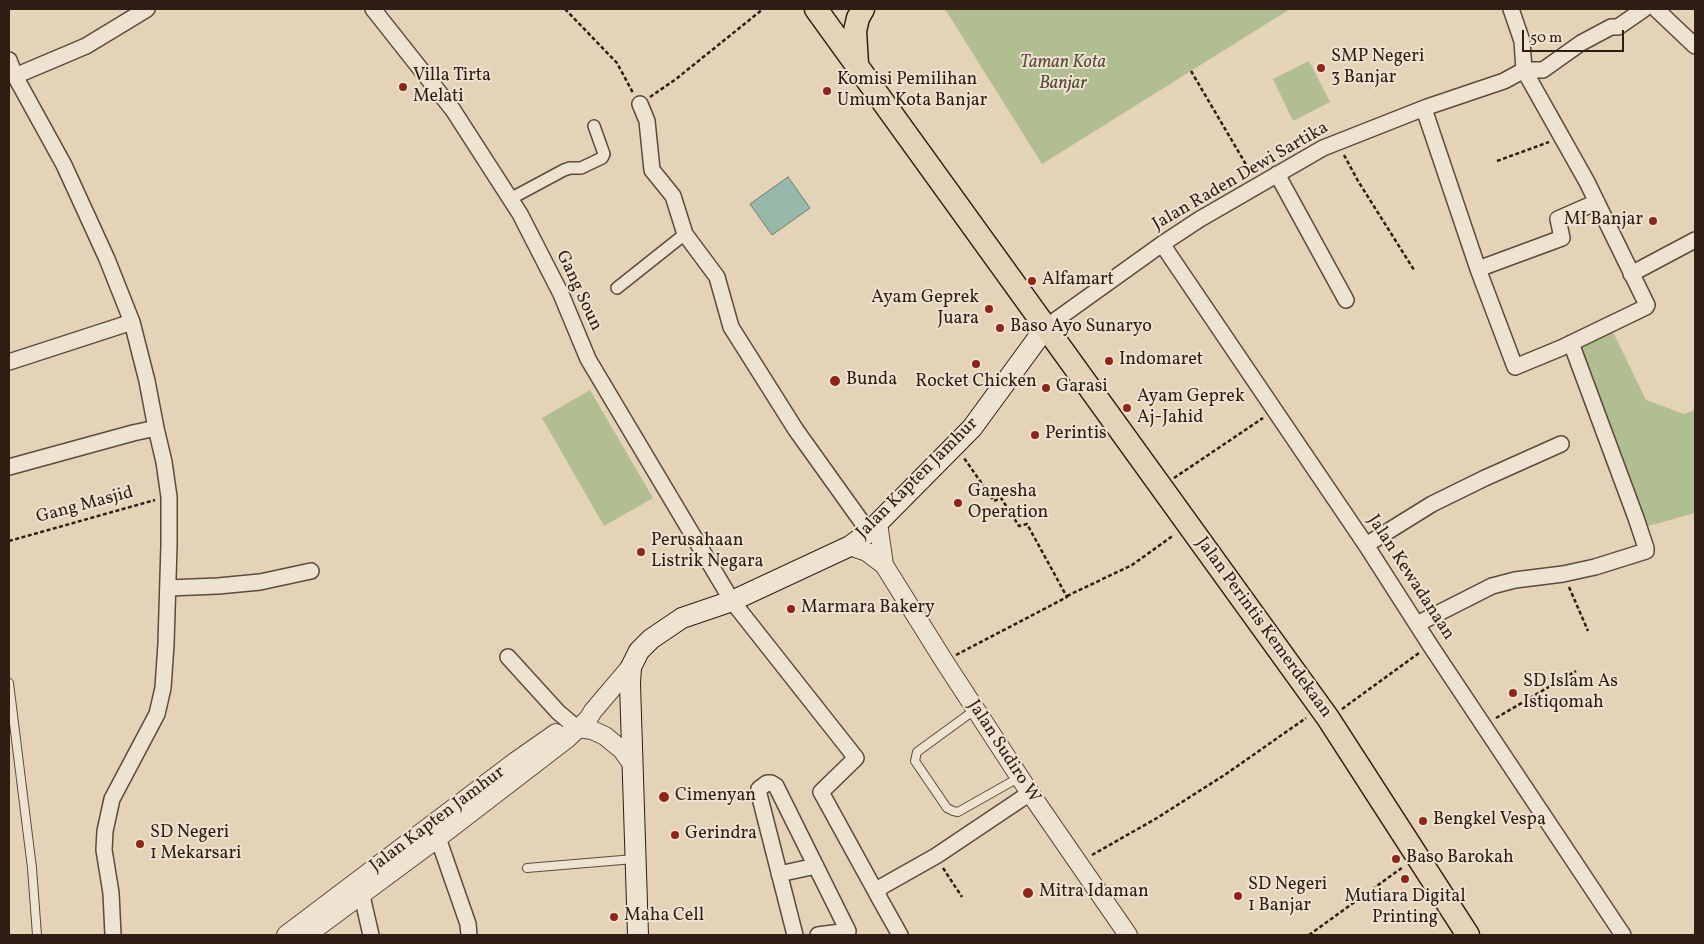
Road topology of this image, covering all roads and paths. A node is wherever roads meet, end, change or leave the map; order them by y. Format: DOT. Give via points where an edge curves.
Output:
graph roads {
  1 [pos="145,9"];
  2 [pos="373,9"];
  3 [pos="566,9"];
  4 [pos="763,9"];
  5 [pos="852,9"];
  6 [pos="863,9"];
  7 [pos="1511,9"];
  8 [pos="1644,9"];
  9 [pos="1656,9"];
  10 [pos="822,17"];
  11 [pos="1695,46"];
  12 [pos="9,60"];
  13 [pos="857,65"];
  14 [pos="1524,70"];
  15 [pos="1192,71"];
  16 [pos="15,76"];
  17 [pos="640,104"];
  18 [pos="1424,108"];
  19 [pos="594,126"];
  20 [pos="1562,138"];
  21 [pos="1337,142"];
  22 [pos="1497,161"];
  23 [pos="1277,174"];
  24 [pos="1259,186"];
  25 [pos="510,199"];
  26 [pos="1597,202"];
  27 [pos="685,234"];
  28 [pos="1695,240"];
  29 [pos="1162,244"];
  30 [pos="1478,268"];
  31 [pos="1414,270"];
  32 [pos="1631,274"];
  33 [pos="618,288"];
  34 [pos="1346,300"];
  35 [pos="132,322"];
  36 [pos="1046,327"];
  37 [pos="1571,343"];
  38 [pos="9,362"];
  39 [pos="1274,410"];
  40 [pos="156,428"];
  41 [pos="1561,444"];
  42 [pos="956,446"];
  43 [pos="9,467"];
  44 [pos="1161,487"];
  45 [pos="169,497"];
  46 [pos="1189,525"];
  47 [pos="873,528"];
  48 [pos="9,541"];
  49 [pos="1366,545"];
  50 [pos="850,546"];
  51 [pos="884,565"];
  52 [pos="311,571"];
  53 [pos="1563,574"];
  54 [pos="168,588"];
  55 [pos="1066,596"];
  56 [pos="732,601"];
  57 [pos="1417,624"];
  58 [pos="1588,631"];
  59 [pos="1430,645"];
  60 [pos="508,657"];
  61 [pos="944,661"];
  62 [pos="1576,671"];
  63 [pos="631,674"];
  64 [pos="9,683"];
  65 [pos="976,709"];
  66 [pos="1324,713"];
  67 [pos="572,725"];
  68 [pos="1484,725"];
  69 [pos="632,764"];
  70 [pos="1020,777"];
  71 [pos="1030,793"];
  72 [pos="438,838"];
  73 [pos="936,856"];
  74 [pos="1417,856"];
  75 [pos="636,859"];
  76 [pos="1078,864"];
  77 [pos="816,866"];
  78 [pos="527,868"];
  79 [pos="779,874"];
  80 [pos="877,894"];
  81 [pos="362,896"];
  82 [pos="962,897"];
  83 [pos="37,935"];
  84 [pos="113,935"];
  85 [pos="286,935"];
  86 [pos="307,935"];
  87 [pos="371,935"];
  88 [pos="469,935"];
  89 [pos="638,935"];
  90 [pos="795,935"];
  91 [pos="818,935"];
  92 [pos="900,935"];
  93 [pos="1128,935"];
  94 [pos="1309,935"];
  95 [pos="1468,935"];
  96 [pos="1623,935"];
  1 -- 16 [label="street" via="86,46"];
  2 -- 25 [label="street, Gang Soun" via="454,110"];
  3 -- 17 [label="path" via="616,63"];
  4 -- 17 [label="path"];
  5 -- 10 [label="main road"];
  6 -- 13 [label="main road" via="855,30"];
  7 -- 14 [label="street" via="1522,41"];
  8 -- 14 [label="street, Jalan Raden Dewi Sartika" via="1618,27 1611,27 1581,43 1543,70"];
  9 -- 11 [label="street"];
  10 -- 13 [label="main road, Jalan Perintis Kemerdekaan"];
  12 -- 16 [label="street"];
  13 -- 36 [label="main road, Jalan Perintis Kemerdekaan"];
  14 -- 18 [label="street, Jalan Raden Dewi Sartika" via="1504,81"];
  14 -- 20 [label="street"];
  15 -- 24 [label="path"];
  16 -- 35 [label="street" via="64,165"];
  17 -- 27 [label="street" via="647,121 652,170 673,196"];
  18 -- 21 [label="street, Jalan Raden Dewi Sartika"];
  18 -- 30 [label="street"];
  19 -- 25 [label="street" via="604,154 602,158 581,168 564,170"];
  20 -- 22 [label="path"];
  20 -- 26 [label="street"];
  21 -- 23 [label="street, Jalan Raden Dewi Sartika"];
  21 -- 31 [label="path"];
  23 -- 24 [label="street, Jalan Raden Dewi Sartika"];
  23 -- 34 [label="street"];
  24 -- 29 [label="street, Jalan Raden Dewi Sartika"];
  25 -- 56 [label="street, Gang Soun" via="561,294 588,359"];
  26 -- 30 [label="street" via="1558,219 1562,238"];
  26 -- 32 [label="street"];
  27 -- 33 [label="street"];
  27 -- 47 [label="street" via="717,277 731,327 796,430"];
  28 -- 32 [label="street"];
  29 -- 36 [label="street, Jalan Raden Dewi Sartika"];
  29 -- 39 [label="street, Jalan Kewadanaan"];
  30 -- 37 [label="street" via="1515,367"];
  32 -- 37 [label="street" via="1646,307"];
  35 -- 38 [label="street"];
  35 -- 40 [label="street" via="148,381"];
  36 -- 42 [label="main road, Jalan Kapten Jamhur"];
  36 -- 44 [label="main road, Jalan Perintis Kemerdekaan"];
  37 -- 53 [label="street" via="1646,551"];
  39 -- 44 [label="path"];
  39 -- 49 [label="street, Jalan Kewadanaan"];
  40 -- 43 [label="street"];
  40 -- 45 [label="street"];
  41 -- 49 [label="street" via="1432,504"];
  42 -- 47 [label="main road, Jalan Kapten Jamhur"];
  42 -- 55 [label="path" via="994,501 1001,498 1019,526 1027,524"];
  44 -- 46 [label="main road, Jalan Perintis Kemerdekaan"];
  45 -- 48 [label="path, Gang Masjid"];
  45 -- 54 [label="street"];
  46 -- 55 [label="path" via="1132,564"];
  46 -- 66 [label="main road, Jalan Perintis Kemerdekaan"];
  47 -- 50 [label="main road, Jalan Kapten Jamhur"];
  47 -- 51 [label="street"];
  49 -- 57 [label="street, Jalan Kewadanaan"];
  50 -- 51 [label="street" via="875,556"];
  50 -- 56 [label="main road, Jalan Kapten Jamhur"];
  51 -- 61 [label="street, Jalan Sudiro W"];
  52 -- 54 [label="street" via="260,582"];
  53 -- 57 [label="street" via="1492,586"];
  53 -- 58 [label="path"];
  54 -- 84 [label="street" via="163,688 156,714 112,799 105,831"];
  55 -- 61 [label="path"];
  56 -- 63 [label="main road, Jalan Kapten Jamhur" via="682,618 652,639 639,651"];
  56 -- 80 [label="street, Gang Soun" via="856,758 821,792"];
  57 -- 59 [label="street, Jalan Kewadanaan"];
  59 -- 66 [label="path"];
  59 -- 68 [label="street, Jalan Kewadanaan"];
  60 -- 67 [label="street"];
  61 -- 65 [label="street, Jalan Sudiro W"];
  62 -- 68 [label="path"];
  63 -- 67 [label="street, Jalan Kapten Jamhur"];
  63 -- 69 [label="main road"];
  64 -- 83 [label="lane"];
  65 -- 70 [label="street, Jalan Sudiro W"];
  65 -- 70 [label="lane" via="917,752 915,760 948,808 958,812"];
  66 -- 74 [label="main road, Jalan Perintis Kemerdekaan"];
  66 -- 76 [label="path"];
  67 -- 69 [label="street" via="605,736 622,750"];
  67 -- 72 [label="street, Jalan Kapten Jamhur"];
  67 -- 85 [label="street, Jalan Kapten Jamhur" via="516,760"];
  68 -- 96 [label="street, Jalan Kewadanaan"];
  69 -- 75 [label="main road"];
  70 -- 71 [label="street, Jalan Sudiro W"];
  71 -- 73 [label="street"];
  71 -- 76 [label="street, Jalan Sudiro W"];
  72 -- 81 [label="street, Jalan Kapten Jamhur"];
  72 -- 88 [label="street"];
  73 -- 80 [label="street" via="881,887"];
  73 -- 82 [label="path"];
  74 -- 94 [label="path"];
  74 -- 95 [label="main road, Jalan Perintis Kemerdekaan"];
  75 -- 78 [label="lane"];
  75 -- 89 [label="main road"];
  76 -- 93 [label="street, Jalan Sudiro W"];
  77 -- 79 [label="street"];
  77 -- 79 [label="street" via="776,786 767,783 758,794"];
  77 -- 91 [label="street" via="848,932"];
  79 -- 90 [label="street"];
  80 -- 92 [label="street"];
  81 -- 86 [label="street, Jalan Kapten Jamhur"];
  81 -- 87 [label="street"];
}
